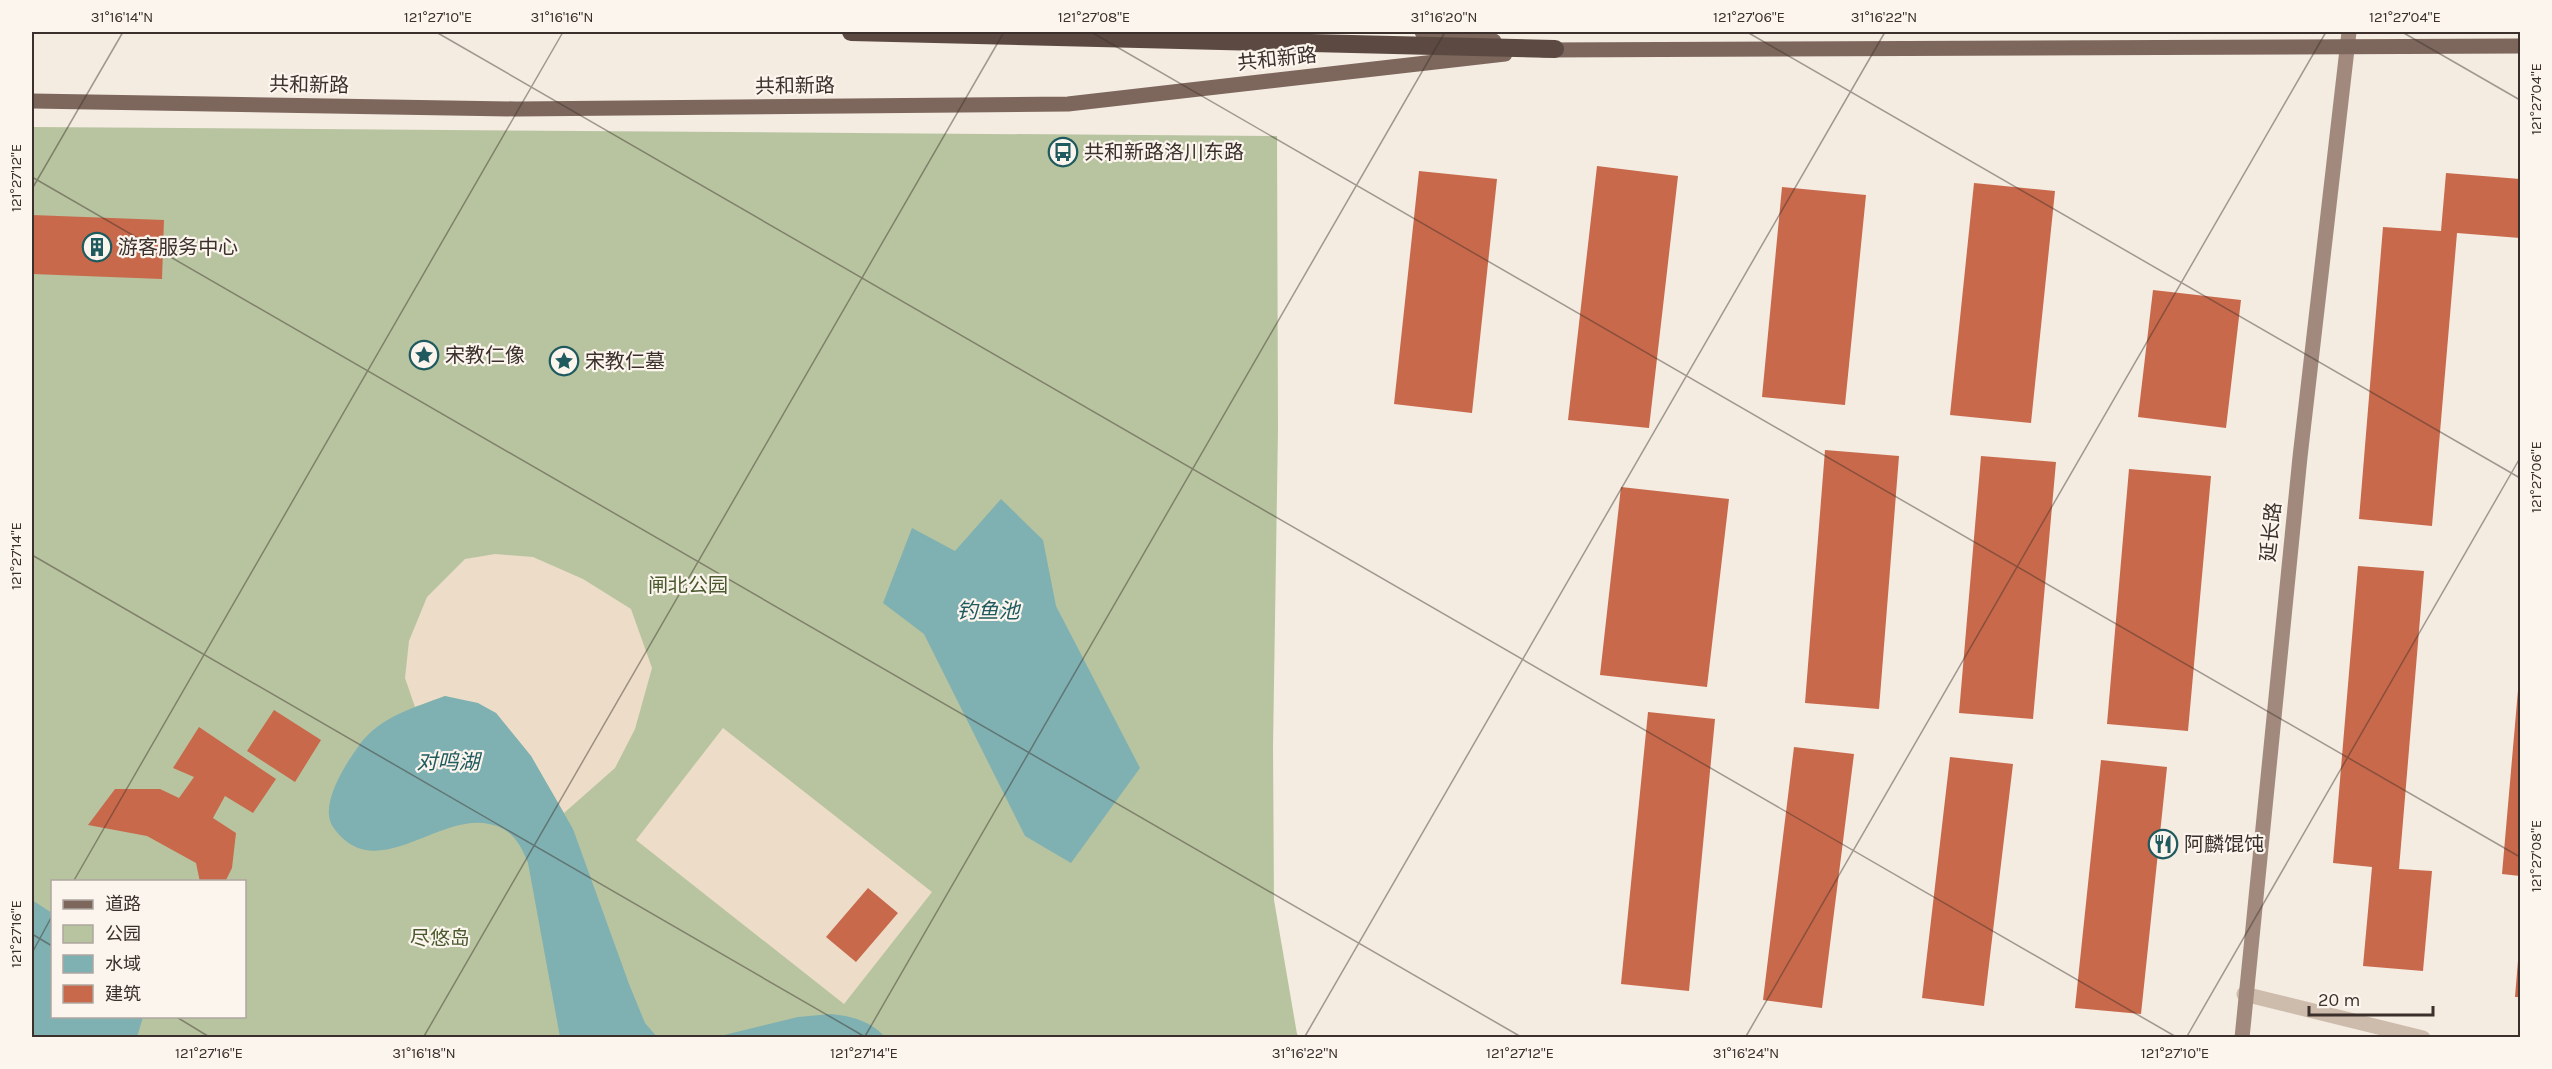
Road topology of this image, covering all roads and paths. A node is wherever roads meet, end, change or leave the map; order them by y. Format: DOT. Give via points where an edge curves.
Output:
graph roads {
  1 [pos="851,32"];
  2 [pos="1422,32"];
  3 [pos="2348,39"];
  4 [pos="2520,46"];
  5 [pos="1555,49"];
  6 [pos="32,101"];
  7 [pos="2244,994"];
  8 [pos="2242,1038"];
  9 [pos="2423,1038"];
  1 -- 5 [label="highway"];
  2 -- 5 [label="main road, 共和新路"];
  3 -- 4 [label="main road, 共和新路"];
  3 -- 5 [label="main road, 共和新路"];
  3 -- 7 [label="street, 延长路"];
  5 -- 6 [label="main road, 共和新路" via="1068,104 516,109"];
  7 -- 8 [label="street, 延长路"];
  7 -- 9 [label="street"];
}
